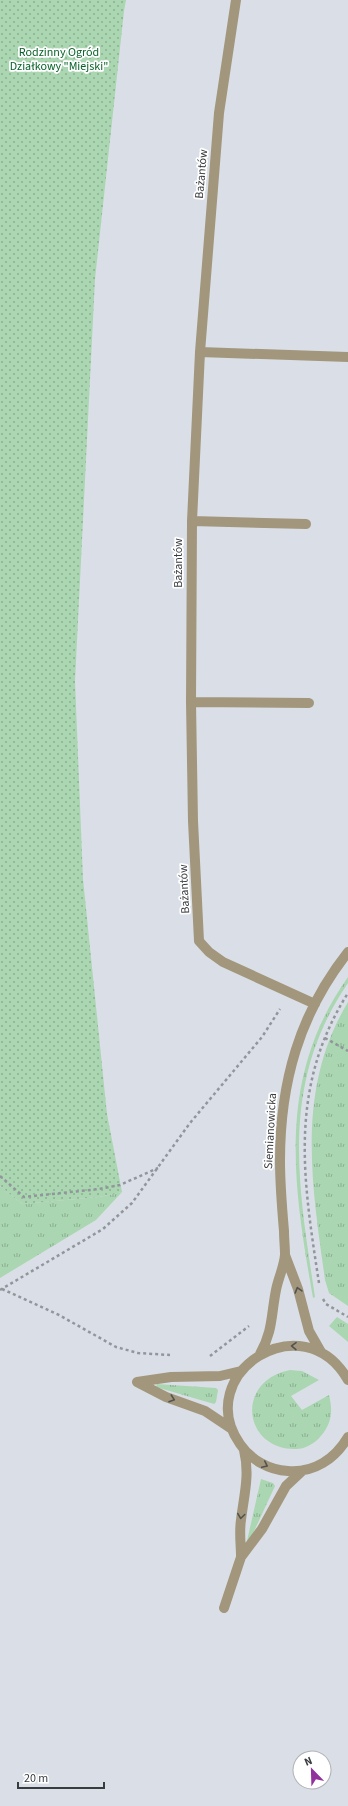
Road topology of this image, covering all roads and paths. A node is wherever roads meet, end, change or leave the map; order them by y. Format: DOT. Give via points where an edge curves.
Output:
graph roads {
  1 [pos="236,0"];
  2 [pos="200,352"];
  3 [pos="348,357"];
  4 [pos="192,521"];
  5 [pos="306,524"];
  6 [pos="191,702"];
  7 [pos="309,703"];
  8 [pos="348,952"];
  9 [pos="291,993"];
  10 [pos="348,994"];
  11 [pos="315,1004"];
  12 [pos="325,1038"];
  13 [pos="348,1051"];
  14 [pos="158,1167"];
  15 [pos="0,1176"];
  16 [pos="285,1255"];
  17 [pos="1,1290"];
  18 [pos="320,1290"];
  19 [pos="321,1295"];
  20 [pos="348,1317"];
  21 [pos="252,1324"];
  22 [pos="321,1352"];
  23 [pos="260,1354"];
  24 [pos="177,1356"];
  25 [pos="205,1358"];
  26 [pos="241,1371"];
  27 [pos="348,1380"];
  28 [pos="232,1429"];
  29 [pos="347,1441"];
  30 [pos="244,1450"];
  31 [pos="302,1471"];
  32 [pos="241,1557"];
  33 [pos="224,1608"];
  1 -- 2 [label="street, Bażantów" via="219,113"];
  2 -- 3 [label="street"];
  2 -- 4 [label="street, Bażantów"];
  4 -- 5 [label="street"];
  4 -- 6 [label="street, Bażantów"];
  6 -- 7 [label="street"];
  6 -- 9 [label="street, Bażantów" via="199,941 223,962"];
  8 -- 11 [label="street, Siemianowicka" via="324,986"];
  9 -- 11 [label="street, Bażantów"];
  9 -- 14 [label="path" via="262,1036 190,1123"];
  10 -- 12 [label="path"];
  11 -- 16 [label="street, Siemianowicka" via="293,1056 281,1114 280,1163"];
  12 -- 13 [label="path"];
  12 -- 18 [label="path" via="310,1087 304,1137 306,1196"];
  14 -- 15 [label="path" via="120,1185 24,1197"];
  14 -- 17 [label="path" via="132,1203 103,1229"];
  22 -- 16 [label="street, Siemianowicka, one-way" via="309,1331 298,1289"];
  16 -- 23 [label="street, Siemianowicka" via="269,1335"];
  17 -- 24 [label="path" via="60,1314 116,1347 138,1353"];
  19 -- 20 [label="path" via="326,1304"];
  21 -- 25 [label="path"];
  22 -- 23 [label="street, one-way" via="301,1346 290,1346"];
  22 -- 27 [label="street" via="334,1362"];
  23 -- 26 [label="street"];
  26 -- 28 [label="street" via="230,1399"];
  26 -- 28 [label="street, one-way" via="220,1376 171,1376 137,1382 166,1397 215,1416"];
  28 -- 30 [label="street"];
  29 -- 31 [label="street" via="330,1459"];
  30 -- 31 [label="street, one-way" via="253,1459 276,1470"];
  30 -- 32 [label="street, one-way" via="247,1477 240,1521"];
  31 -- 32 [label="street" via="286,1486 267,1522"];
  32 -- 33 [label="street"];
}
